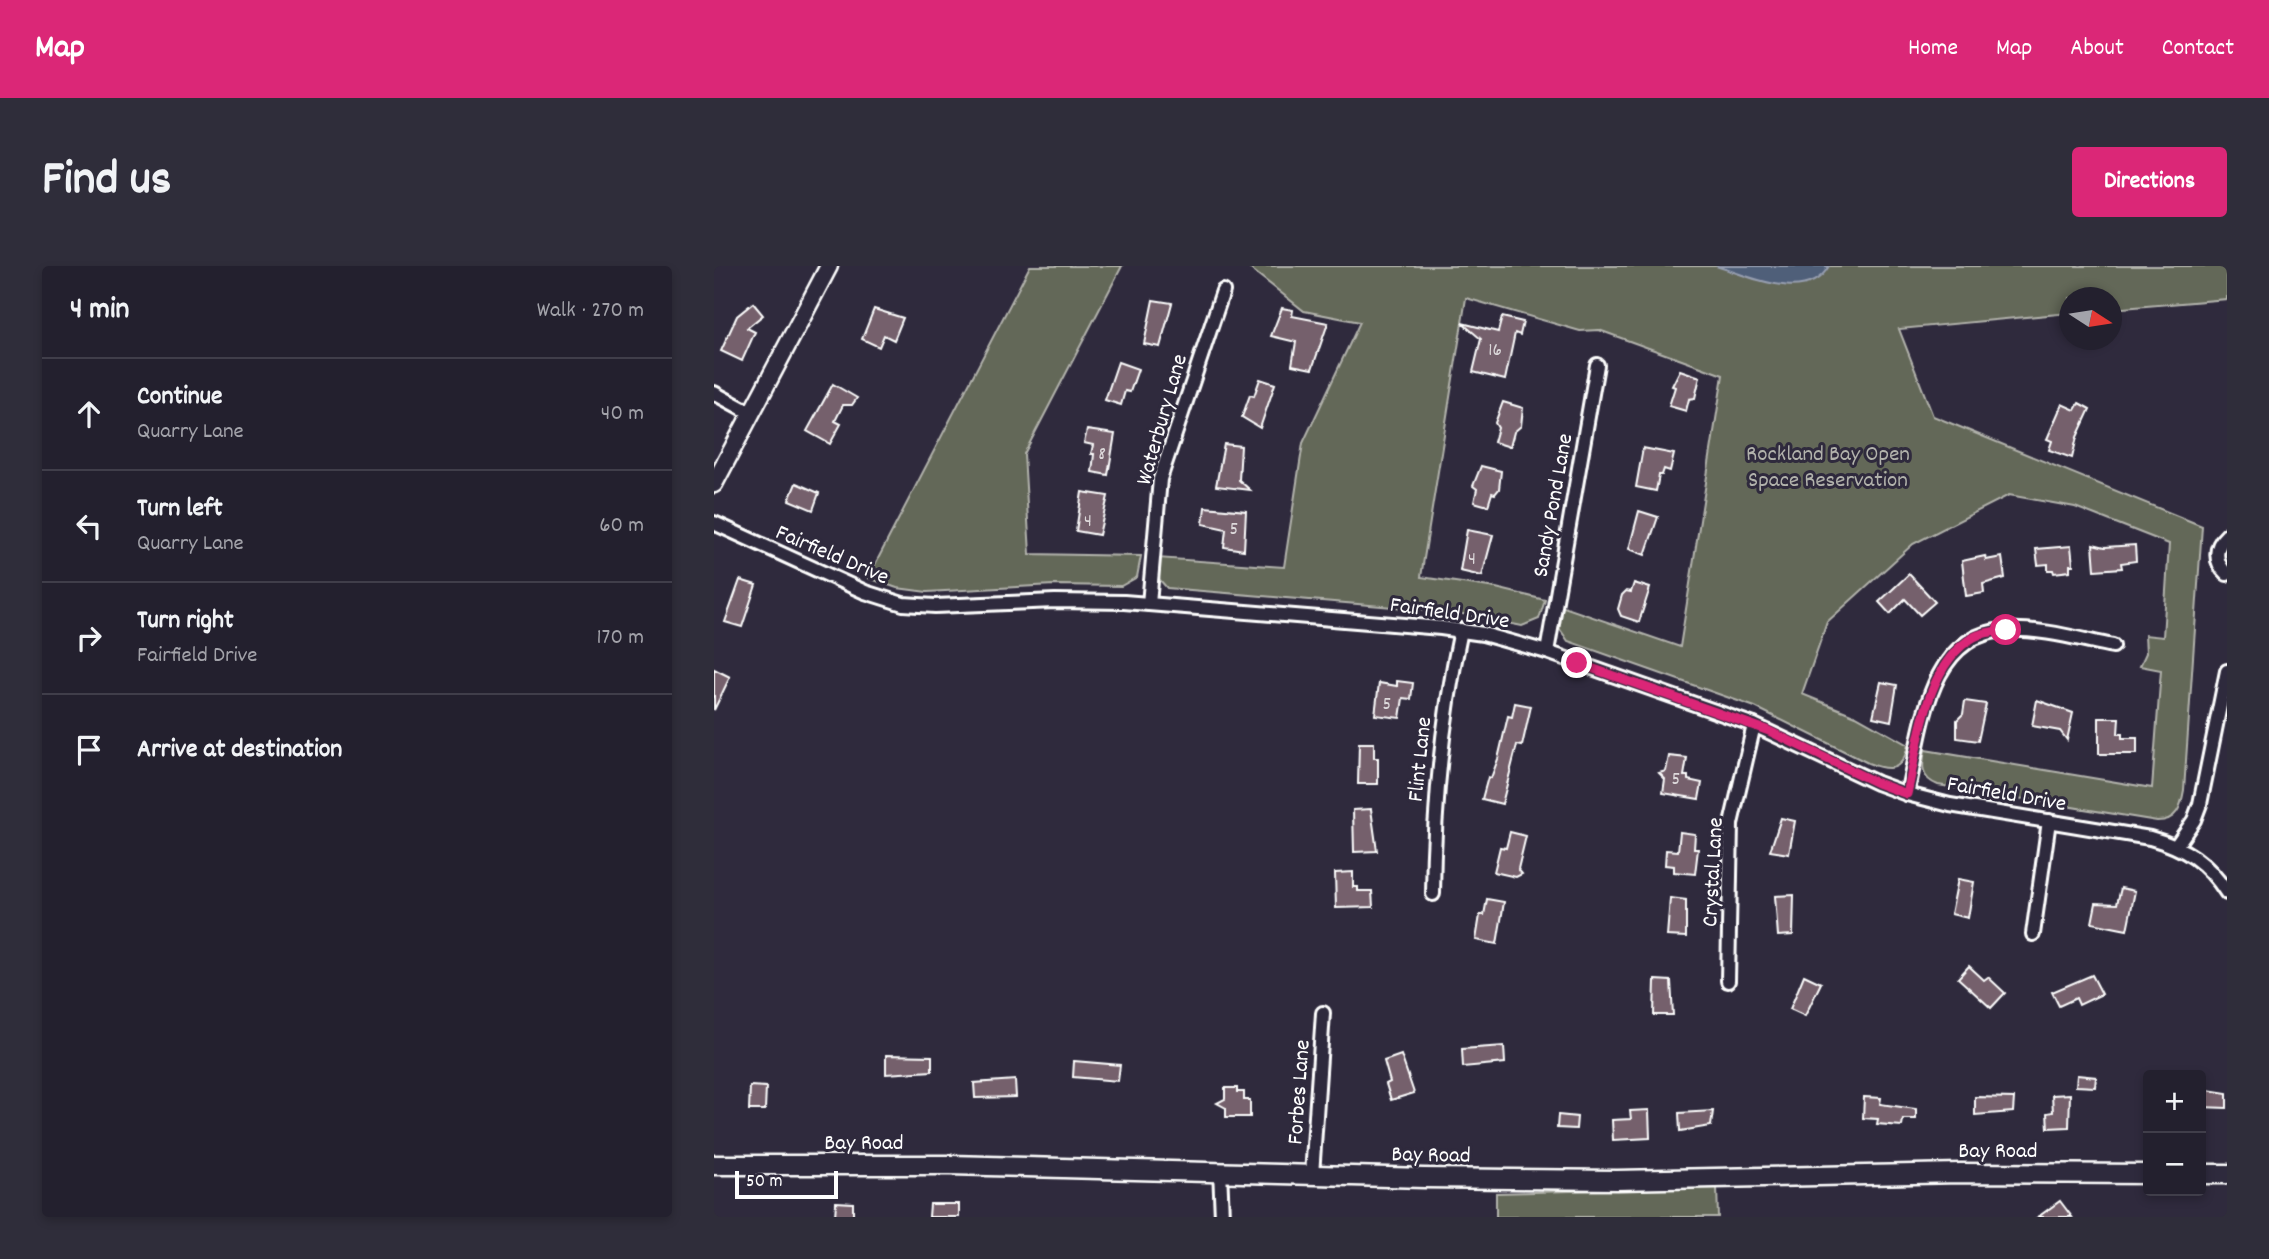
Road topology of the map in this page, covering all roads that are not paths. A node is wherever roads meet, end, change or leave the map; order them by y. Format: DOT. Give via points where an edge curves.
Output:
graph roads {
  1 [pos="829,266"];
  2 [pos="1223,291"];
  3 [pos="1597,365"];
  4 [pos="714,394"];
  5 [pos="751,413"];
  6 [pos="714,484"];
  7 [pos="714,523"];
  8 [pos="2227,535"];
  9 [pos="2227,574"];
  10 [pos="1149,604"];
  11 [pos="1461,630"];
  12 [pos="2113,646"];
  13 [pos="1547,652"];
  14 [pos="2227,671"];
  15 [pos="1754,725"];
  16 [pos="1907,794"];
  17 [pos="2049,821"];
  18 [pos="2176,846"];
  19 [pos="2227,893"];
  20 [pos="1433,894"];
  21 [pos="2033,934"];
  22 [pos="1728,981"];
  23 [pos="1324,1013"];
  24 [pos="714,1165"];
  25 [pos="1220,1170"];
  26 [pos="2143,1174"];
  27 [pos="2206,1174"];
  28 [pos="2227,1174"];
  29 [pos="1312,1175"];
  30 [pos="1222,1217"];
  1 -- 5 [label="street"];
  2 -- 10 [label="street, Waterbury Lane" via="1160,479"];
  3 -- 13 [label="street, Sandy Pond Lane"];
  4 -- 5 [label="street"];
  5 -- 6 [label="street"];
  7 -- 10 [label="street, Fairfield Drive" via="865,592 903,604"];
  8 -- 9 [label="street" via="2217,554"];
  10 -- 11 [label="street, Fairfield Drive"];
  11 -- 13 [label="street, Fairfield Drive"];
  11 -- 20 [label="street, Flint Lane" via="1437,765"];
  12 -- 16 [label="street" via="2041,631 2006,630 1977,635 1959,647 1942,666 1933,686"];
  13 -- 15 [label="street, Fairfield Drive"];
  14 -- 18 [label="street" via="2200,804"];
  15 -- 16 [label="street, Fairfield Drive"];
  15 -- 22 [label="street, Crystal Lane" via="1731,824"];
  16 -- 17 [label="street, Fairfield Drive"];
  17 -- 18 [label="street, Fairfield Drive"];
  17 -- 21 [label="street"];
  18 -- 19 [label="street, Fairfield Drive" via="2201,860"];
  23 -- 29 [label="street, Forbes Lane"];
  24 -- 25 [label="main road, Bay Road"];
  25 -- 29 [label="main road, Bay Road"];
  25 -- 30 [label="street"];
  26 -- 29 [label="main road, Bay Road" via="1617,1180"];
  27 -- 28 [label="main road"];
}
